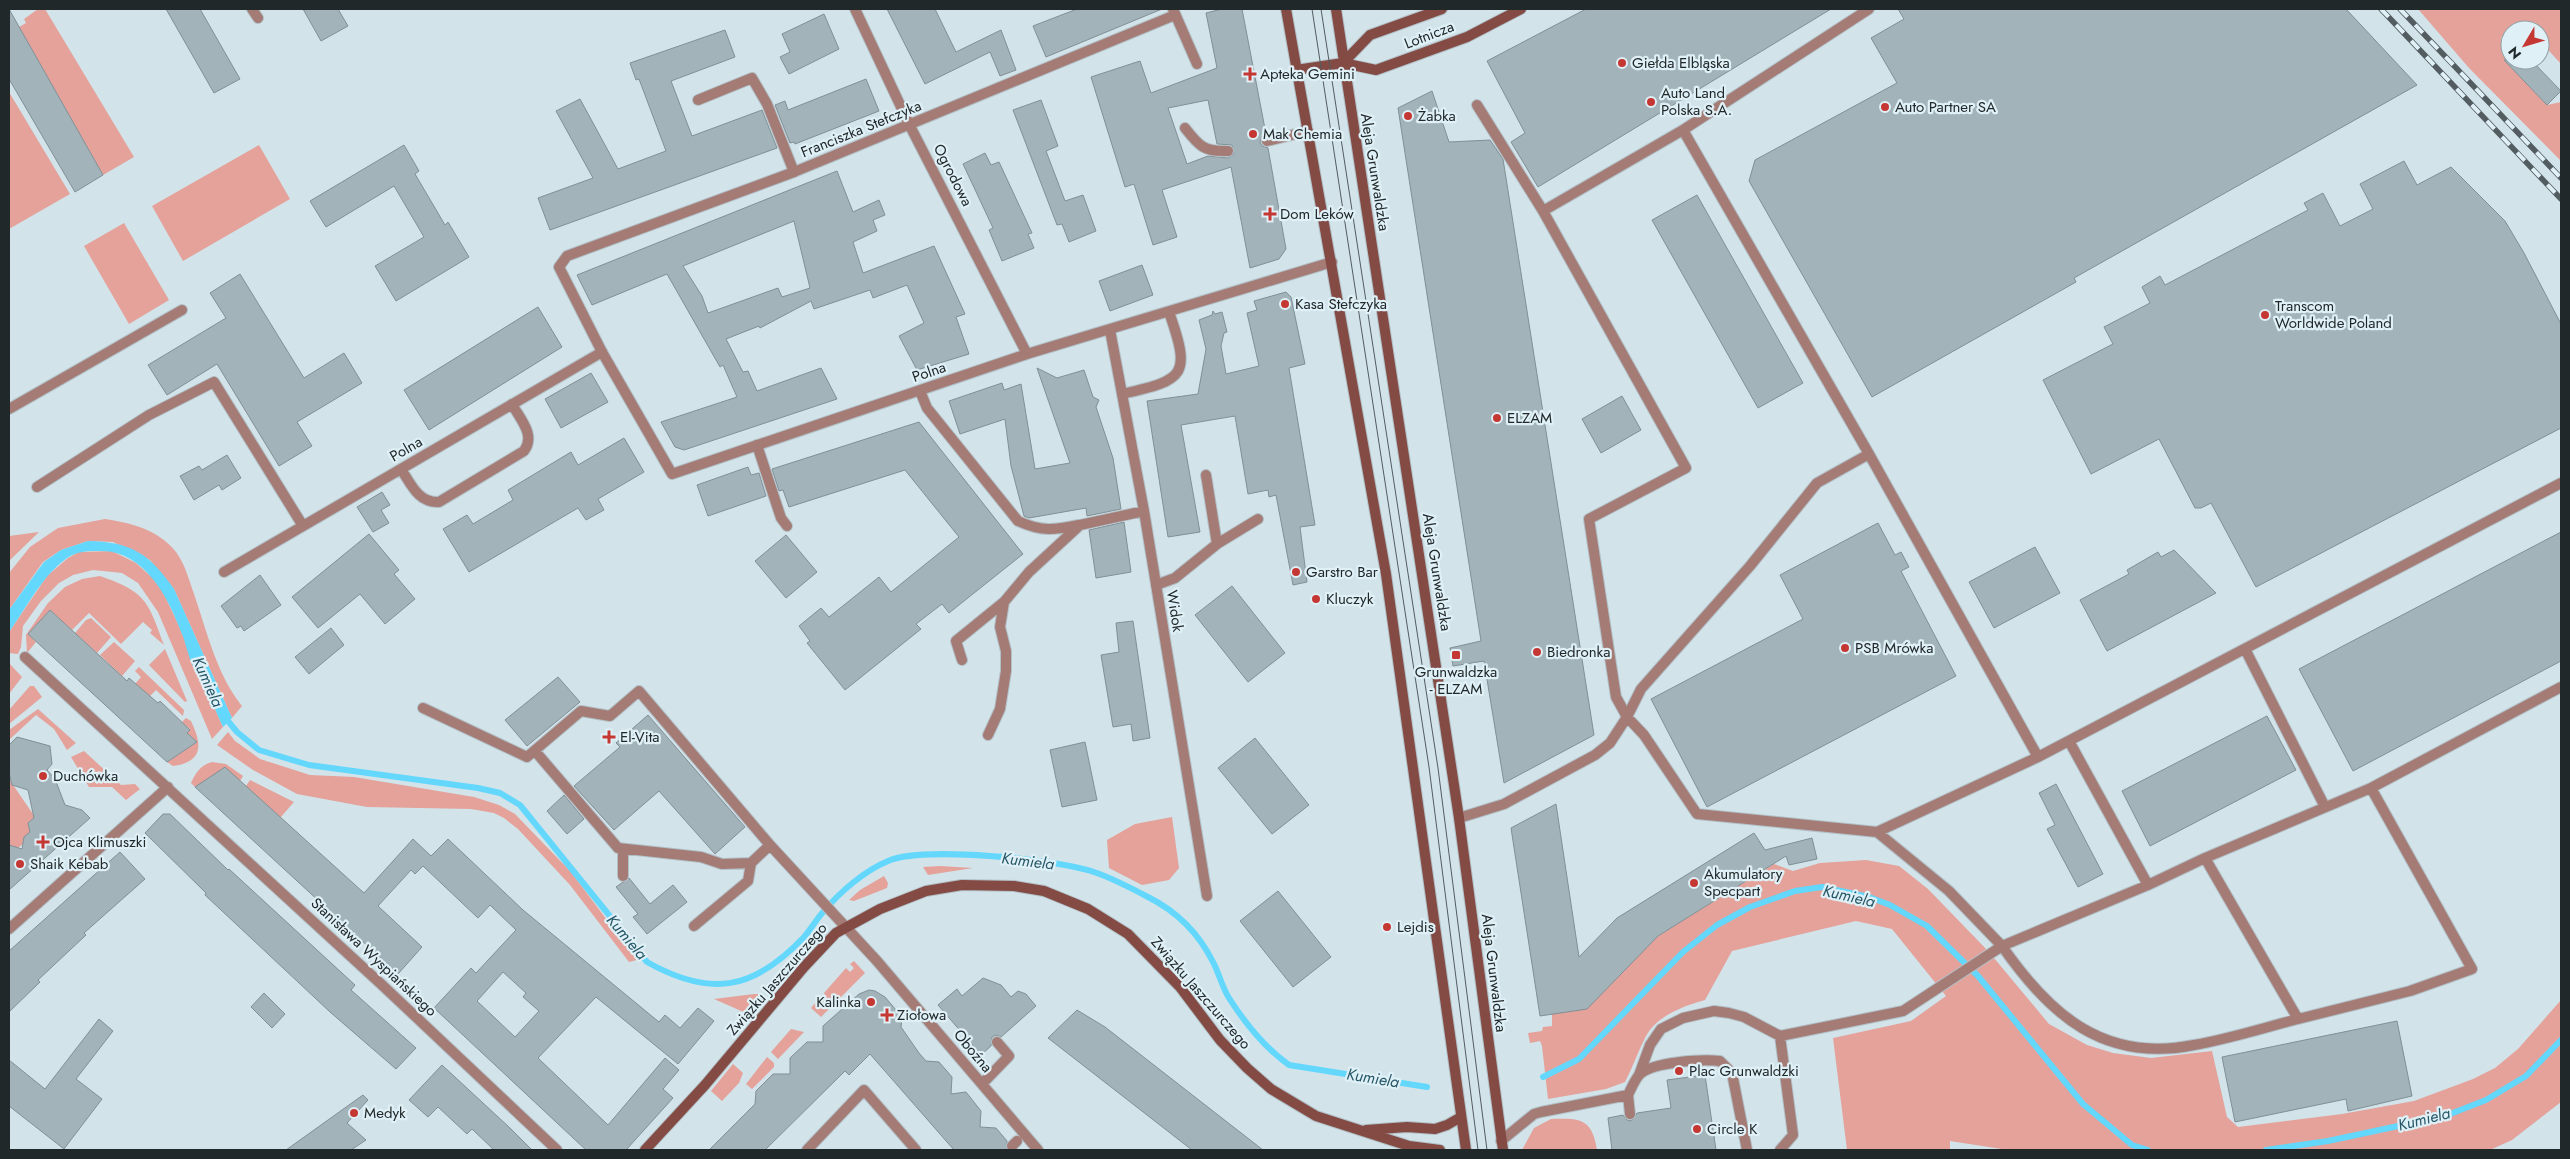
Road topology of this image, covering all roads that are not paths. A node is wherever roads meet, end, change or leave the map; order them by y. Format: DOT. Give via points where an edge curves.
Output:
graph roads {
  1 [pos="252,9"];
  2 [pos="855,9"];
  3 [pos="1286,9"];
  4 [pos="1336,9"];
  5 [pos="1442,9"];
  6 [pos="1521,9"];
  7 [pos="1869,9"];
  8 [pos="1174,12"];
  9 [pos="258,18"];
  10 [pos="1343,62"];
  11 [pos="1197,64"];
  12 [pos="1296,70"];
  13 [pos="698,100"];
  14 [pos="1477,105"];
  15 [pos="910,126"];
  16 [pos="1185,128"];
  17 [pos="1683,130"];
  18 [pos="1308,131"];
  19 [pos="1267,141"];
  20 [pos="1228,151"];
  21 [pos="794,172"];
  22 [pos="1542,211"];
  23 [pos="1332,262"];
  24 [pos="559,267"];
  25 [pos="182,310"];
  26 [pos="1169,312"];
  27 [pos="1110,330"];
  28 [pos="602,352"];
  29 [pos="1027,354"];
  30 [pos="920,391"];
  31 [pos="1122,394"];
  32 [pos="512,404"];
  33 [pos="9,409"];
  34 [pos="757,446"];
  35 [pos="1869,454"];
  36 [pos="401,468"];
  37 [pos="1206,475"];
  38 [pos="2561,483"];
  39 [pos="37,487"];
  40 [pos="1144,511"];
  41 [pos="1258,519"];
  42 [pos="1080,525"];
  43 [pos="303,526"];
  44 [pos="787,526"];
  45 [pos="1217,544"];
  46 [pos="224,572"];
  47 [pos="1156,585"];
  48 [pos="1004,602"];
  49 [pos="2245,649"];
  50 [pos="25,657"];
  51 [pos="962,660"];
  52 [pos="2561,687"];
  53 [pos="423,708"];
  54 [pos="1627,718"];
  55 [pos="988,735"];
  56 [pos="2070,741"];
  57 [pos="535,751"];
  58 [pos="2038,757"];
  59 [pos="168,787"];
  60 [pos="2372,788"];
  61 [pos="2325,807"];
  62 [pos="1460,818"];
  63 [pos="1877,832"];
  64 [pos="770,845"];
  65 [pos="623,849"];
  66 [pos="2206,858"];
  67 [pos="751,863"];
  68 [pos="623,876"];
  69 [pos="2148,885"];
  70 [pos="1207,896"];
  71 [pos="694,926"];
  72 [pos="846,926"];
  73 [pos="9,929"];
  74 [pos="2002,946"];
  75 [pos="2298,1019"];
  76 [pos="1780,1036"];
  77 [pos="997,1042"];
  78 [pos="1639,1075"];
  79 [pos="982,1084"];
  80 [pos="1628,1095"];
  81 [pos="1630,1114"];
  82 [pos="1461,1117"];
  83 [pos="1359,1131"];
  84 [pos="1502,1146"];
  85 [pos="557,1150"];
  86 [pos="645,1150"];
  87 [pos="808,1150"];
  88 [pos="916,1150"];
  89 [pos="1038,1150"];
  90 [pos="1440,1150"];
  91 [pos="1466,1150"];
  92 [pos="1747,1150"];
  93 [pos="1780,1150"];
  1 -- 9 [label="street"];
  2 -- 15 [label="street, Ogrodowa"];
  3 -- 12 [label="main road"];
  4 -- 10 [label="main road, Aleja Grunwaldzka"];
  5 -- 10 [label="main road, Lotnicza" via="1370,35"];
  6 -- 10 [label="main road, Lotnicza" via="1467,37 1376,70"];
  7 -- 17 [label="street"];
  8 -- 11 [label="street"];
  8 -- 15 [label="street, Franciszka Stefczyka"];
  10 -- 12 [label="main road, Lotnicza"];
  10 -- 62 [label="main road, Aleja Grunwaldzka"];
  12 -- 18 [label="main road"];
  13 -- 21 [label="street" via="752,78 767,104"];
  14 -- 22 [label="street"];
  15 -- 21 [label="street, Franciszka Stefczyka"];
  15 -- 29 [label="street, Ogrodowa"];
  16 -- 20 [label="street" via="1199,145 1213,152"];
  17 -- 22 [label="street"];
  17 -- 35 [label="street"];
  18 -- 19 [label="street"];
  18 -- 23 [label="main road"];
  21 -- 24 [label="street, Franciszka Stefczyka" via="573,253"];
  22 -- 54 [label="street" via="1686,468 1589,519 1616,697"];
  23 -- 26 [label="street, Polna"];
  23 -- 82 [label="main road" via="1386,574"];
  24 -- 28 [label="street, Polna"];
  25 -- 33 [label="street"];
  26 -- 27 [label="street, Polna"];
  26 -- 31 [label="street" via="1179,343 1181,365 1177,374 1162,385"];
  27 -- 29 [label="street, Polna"];
  27 -- 31 [label="street, Widok"];
  28 -- 32 [label="street, Polna"];
  28 -- 34 [label="street, Polna" via="672,474"];
  29 -- 30 [label="street, Polna"];
  30 -- 34 [label="street, Polna"];
  30 -- 42 [label="street" via="927,408 1018,521 1047,530"];
  31 -- 40 [label="street, Widok"];
  32 -- 36 [label="street, Polna"];
  32 -- 36 [label="street" via="529,434 528,446 439,502 420,497"];
  34 -- 44 [label="street" via="781,518"];
  35 -- 54 [label="street" via="1816,483 1750,566 1641,689"];
  35 -- 58 [label="street"];
  36 -- 43 [label="street, Polna"];
  37 -- 45 [label="street"];
  38 -- 49 [label="street"];
  39 -- 43 [label="street" via="148,415 214,382"];
  40 -- 42 [label="street"];
  40 -- 47 [label="street, Widok"];
  41 -- 45 [label="street"];
  42 -- 48 [label="street" via="1029,572"];
  43 -- 46 [label="street, Polna"];
  45 -- 47 [label="street" via="1175,578"];
  47 -- 70 [label="street, Widok"];
  48 -- 51 [label="street" via="956,641"];
  48 -- 55 [label="street" via="1000,627 1006,651 1006,671 1000,709"];
  49 -- 56 [label="street"];
  49 -- 61 [label="street"];
  50 -- 59 [label="street, Stanisława Wyspiańskiego"];
  52 -- 60 [label="street"];
  53 -- 57 [label="street" via="527,758"];
  54 -- 62 [label="street" via="1610,743 1596,755 1504,804"];
  54 -- 63 [label="street" via="1644,735 1697,814"];
  56 -- 58 [label="street"];
  56 -- 69 [label="street"];
  57 -- 64 [label="street, Oboźna" via="582,711 610,716 639,691"];
  57 -- 65 [label="street" via="618,848"];
  58 -- 63 [label="street"];
  59 -- 73 [label="street"];
  59 -- 85 [label="street, Stanisława Wyspiańskiego"];
  60 -- 61 [label="street"];
  60 -- 75 [label="street" via="2472,969 2410,991"];
  61 -- 66 [label="street"];
  62 -- 84 [label="main road, Aleja Grunwaldzka"];
  63 -- 74 [label="street" via="1949,891"];
  64 -- 67 [label="street"];
  64 -- 72 [label="street, Oboźna"];
  65 -- 67 [label="street" via="701,857 722,864"];
  65 -- 68 [label="street"];
  66 -- 69 [label="street"];
  66 -- 75 [label="street"];
  67 -- 71 [label="street" via="748,881"];
  69 -- 74 [label="street"];
  72 -- 79 [label="street, Oboźna"];
  72 -- 83 [label="main road, Związku Jaszczurczego" via="926,891 962,885 1014,886 1044,891 1088,909 1128,934 1180,988 1220,1040 1271,1089 1316,1116"];
  72 -- 86 [label="main road, Związku Jaszczurczego" via="804,967 705,1085"];
  74 -- 75 [label="street" via="2048,1005 2084,1031 2115,1044 2146,1048 2193,1046"];
  74 -- 76 [label="street" via="1903,1011"];
  76 -- 78 [label="street" via="1744,1017 1729,1013 1714,1011 1683,1018 1661,1029 1650,1045"];
  76 -- 93 [label="street" via="1793,1135"];
  77 -- 79 [label="street" via="1009,1056"];
  78 -- 80 [label="street"];
  78 -- 92 [label="street" via="1663,1065 1720,1061 1732,1073"];
  79 -- 89 [label="street, Oboźna"];
  80 -- 81 [label="street"];
  80 -- 84 [label="street" via="1534,1114"];
  82 -- 83 [label="main road, Związku Jaszczurczego" via="1434,1129 1408,1127"];
  82 -- 91 [label="main road"];
  83 -- 90 [label="main road, Związku Jaszczurczego" via="1409,1146"];
  87 -- 88 [label="street" via="864,1090"];
}
